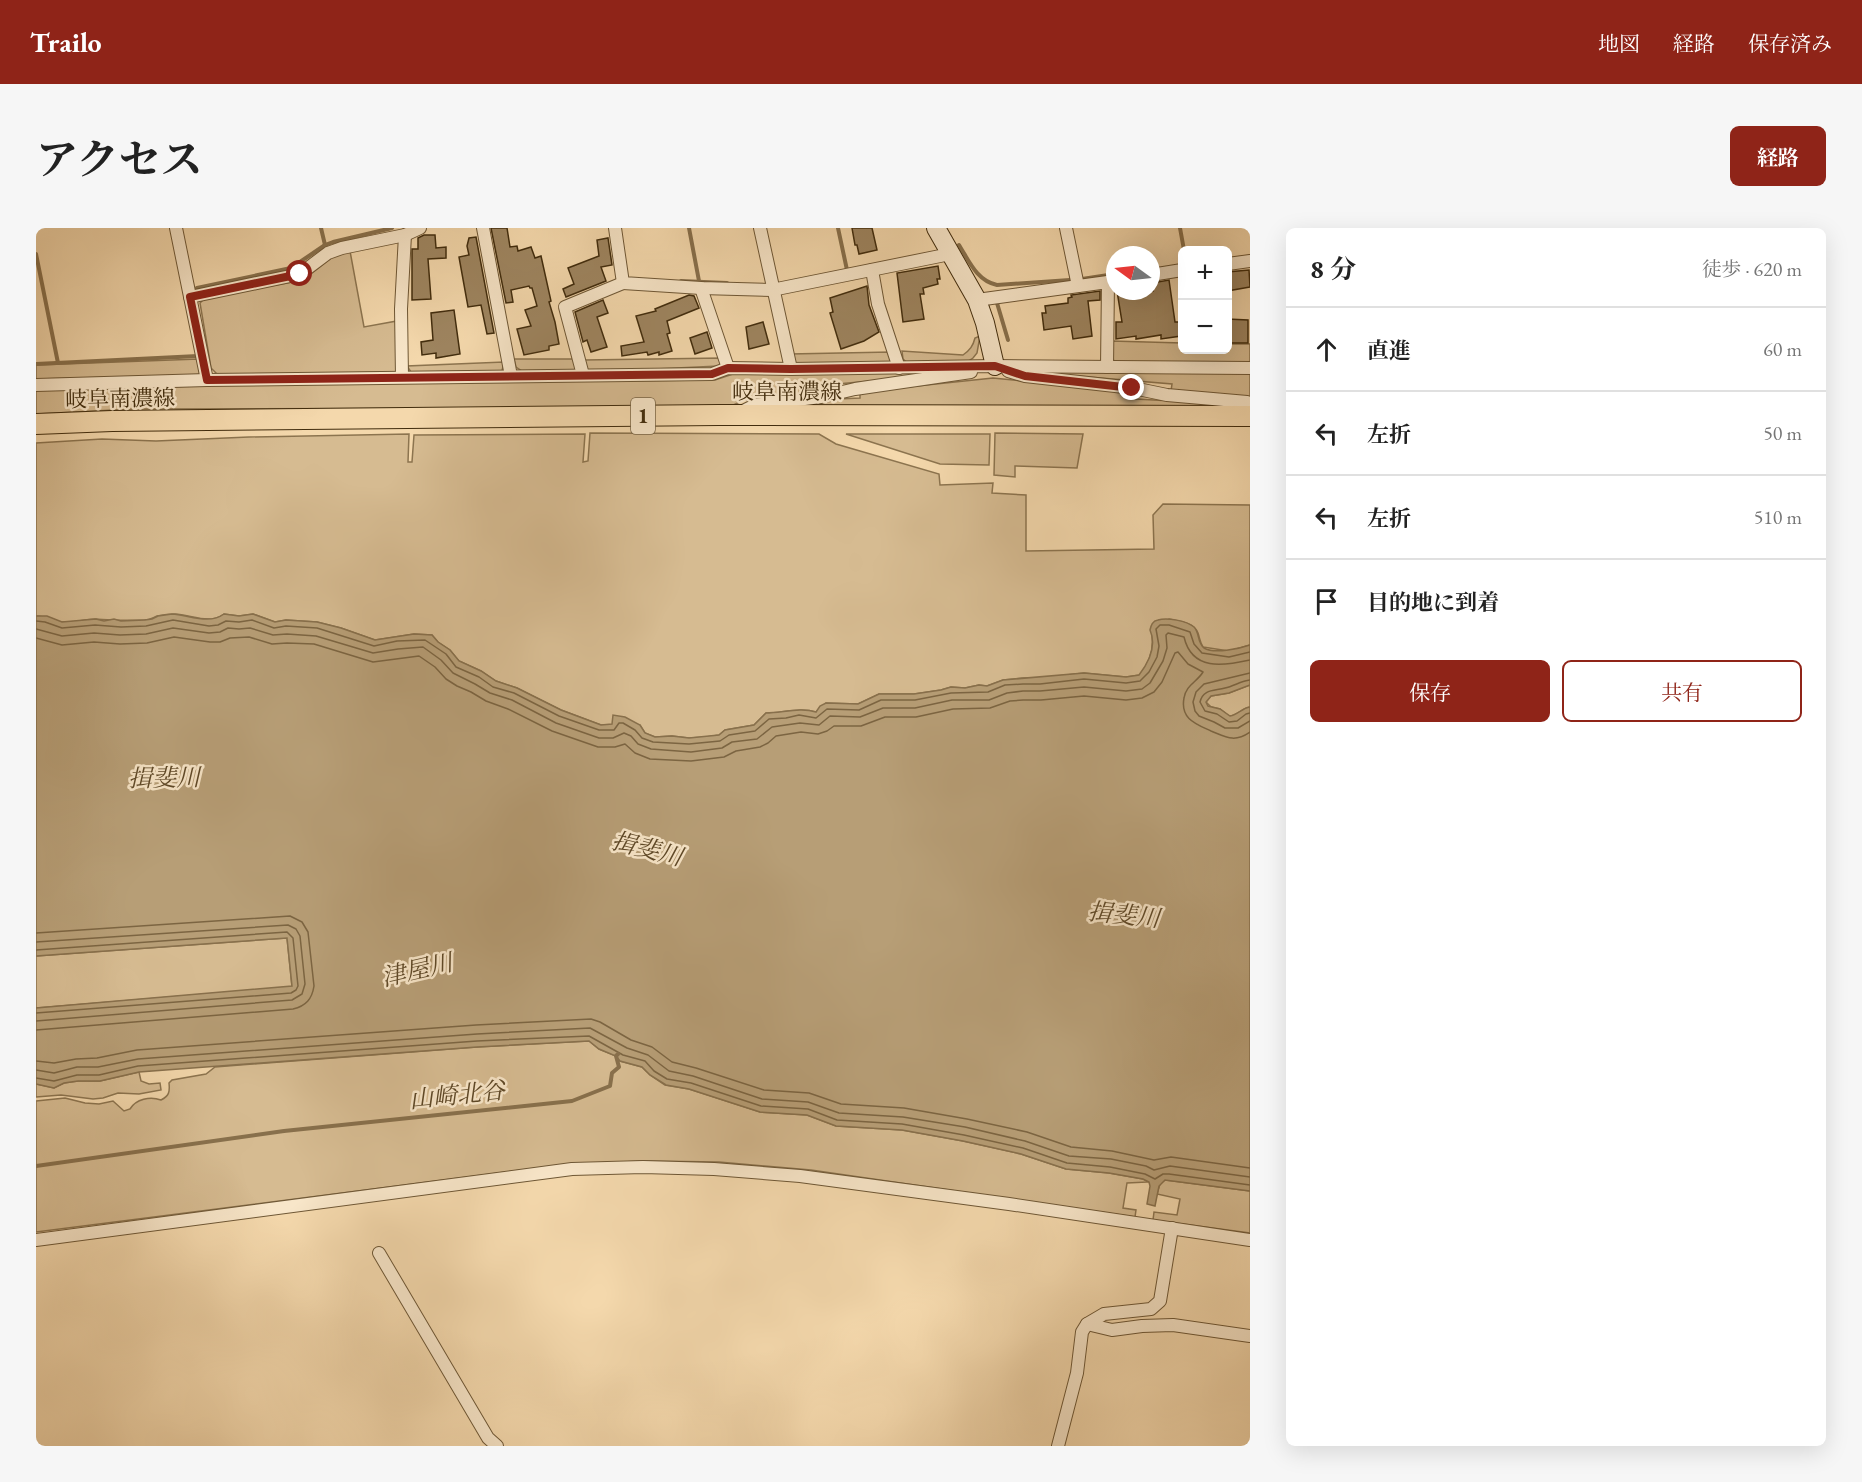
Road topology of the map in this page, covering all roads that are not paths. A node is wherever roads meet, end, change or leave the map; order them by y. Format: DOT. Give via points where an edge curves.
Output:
graph roads {
  1 [pos="176,228"];
  2 [pos="420,228"];
  3 [pos="483,228"];
  4 [pos="615,228"];
  5 [pos="760,228"];
  6 [pos="936,228"];
  7 [pos="1066,228"];
  8 [pos="405,235"];
  9 [pos="950,254"];
  10 [pos="1250,261"];
  11 [pos="1232,263"];
  12 [pos="872,270"];
  13 [pos="1178,271"];
  14 [pos="1160,274"];
  15 [pos="1106,282"];
  16 [pos="623,283"];
  17 [pos="1078,286"];
  18 [pos="701,288"];
  19 [pos="772,290"];
  20 [pos="190,297"];
  21 [pos="977,300"];
  22 [pos="1110,300"];
  23 [pos="995,366"];
  24 [pos="1107,367"];
  25 [pos="728,368"];
  26 [pos="900,368"];
  27 [pos="1250,368"];
  28 [pos="791,369"];
  29 [pos="583,375"];
  30 [pos="510,376"];
  31 [pos="402,377"];
  32 [pos="207,380"];
  33 [pos="36,385"];
  34 [pos="1250,404"];
  35 [pos="732,416"];
  36 [pos="1250,416"];
  37 [pos="36,424"];
  38 [pos="1172,1228"];
  39 [pos="36,1240"];
  40 [pos="1250,1240"];
  41 [pos="380,1254"];
  42 [pos="1087,1324"];
  43 [pos="1250,1336"];
  44 [pos="497,1446"];
  45 [pos="1058,1446"];
  1 -- 20 [label="street"];
  2 -- 8 [label="street"];
  3 -- 30 [label="street"];
  4 -- 16 [label="street"];
  5 -- 19 [label="street"];
  6 -- 9 [label="street"];
  7 -- 17 [label="street"];
  8 -- 20 [label="street" via="328,253 300,274"];
  8 -- 31 [label="street"];
  9 -- 12 [label="street"];
  9 -- 21 [label="street"];
  10 -- 11 [label="street"];
  12 -- 19 [label="street"];
  12 -- 26 [label="street" via="878,304"];
  13 -- 14 [label="street"];
  15 -- 17 [label="street"];
  16 -- 18 [label="street"];
  16 -- 29 [label="street" via="565,307"];
  17 -- 21 [label="street"];
  18 -- 19 [label="street"];
  18 -- 25 [label="street"];
  19 -- 28 [label="street"];
  20 -- 32 [label="street"];
  21 -- 23 [label="street"];
  22 -- 24 [label="street"];
  23 -- 24 [label="street"];
  23 -- 26 [label="street"];
  23 -- 34 [label="street" via="1025,376"];
  23 -- 35 [label="street" via="965,374 755,405"];
  24 -- 27 [label="street"];
  25 -- 28 [label="street"];
  25 -- 29 [label="street" via="712,374"];
  26 -- 28 [label="street"];
  29 -- 30 [label="street"];
  30 -- 31 [label="street"];
  31 -- 32 [label="street"];
  32 -- 33 [label="street"];
  35 -- 36 [label="main road, 岐阜南濃線 / 1"];
  35 -- 37 [label="main road, 岐阜南濃線 / 1"];
  38 -- 39 [label="street" via="800,1176 714,1168 643,1167 573,1169"];
  38 -- 40 [label="street"];
  38 -- 42 [label="street" via="1160,1301 1152,1309 1104,1314"];
  41 -- 44 [label="street" via="488,1438"];
  42 -- 43 [label="street" via="1112,1330 1173,1325"];
  42 -- 45 [label="street" via="1082,1332 1075,1383"];
}
